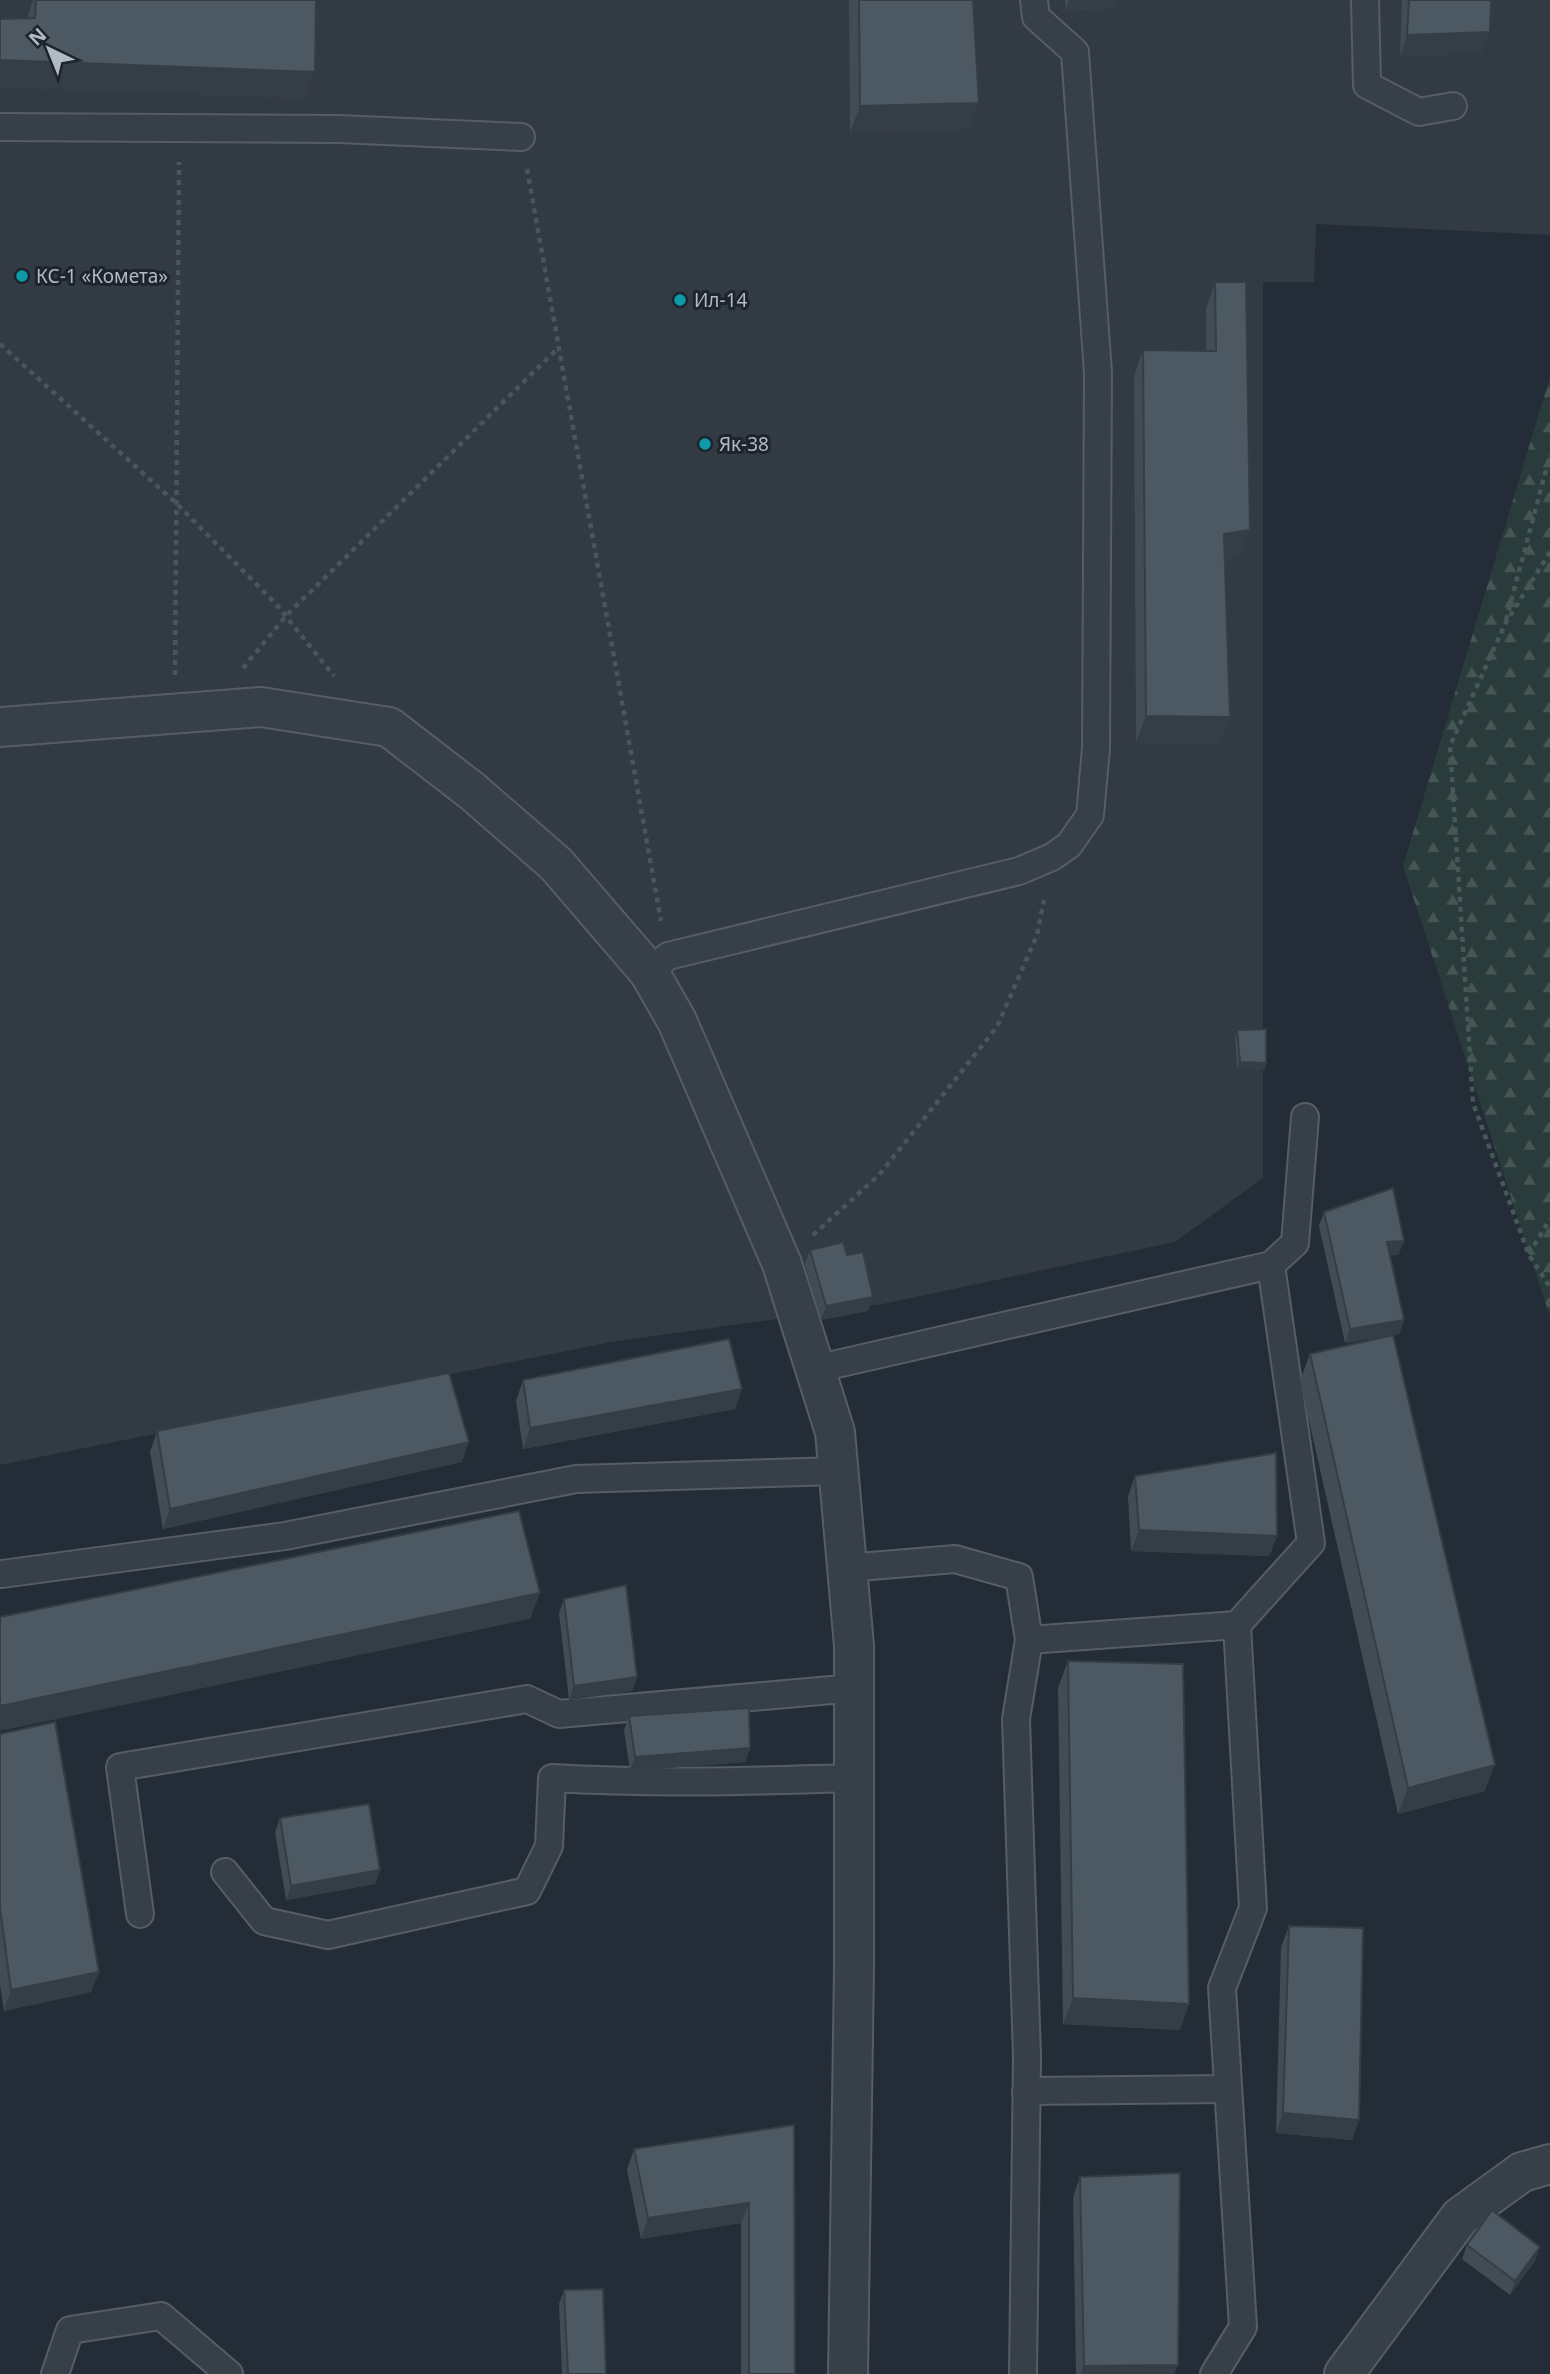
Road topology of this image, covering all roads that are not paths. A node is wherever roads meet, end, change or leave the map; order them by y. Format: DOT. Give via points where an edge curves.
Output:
graph roads {
  1 [pos="1034,0"];
  2 [pos="1365,0"];
  3 [pos="1453,106"];
  4 [pos="0,127"];
  5 [pos="521,137"];
  6 [pos="0,727"];
  7 [pos="658,964"];
  8 [pos="1305,1117"];
  9 [pos="1271,1265"];
  10 [pos="815,1369"];
  11 [pos="838,1471"];
  12 [pos="847,1568"];
  13 [pos="2,1574"];
  14 [pos="1237,1625"];
  15 [pos="1029,1640"];
  16 [pos="853,1688"];
  17 [pos="854,1778"];
  18 [pos="225,1872"];
  19 [pos="141,1914"];
  20 [pos="1228,2089"];
  21 [pos="1026,2091"];
  22 [pos="1550,2164"];
  23 [pos="55,2374"];
  24 [pos="229,2374"];
  25 [pos="848,2374"];
  26 [pos="1023,2374"];
  27 [pos="1214,2374"];
  28 [pos="1344,2374"];
  1 -- 7 [label="lane" via="1036,17 1075,52 1098,373 1096,748 1090,815 1069,845 1019,871"];
  2 -- 3 [label="lane" via="1367,85 1419,112"];
  4 -- 5 [label="lane" via="339,129"];
  6 -- 7 [label="street" via="261,708 388,727 556,864"];
  7 -- 10 [label="street" via="677,1021 782,1264"];
  8 -- 9 [label="lane" via="1295,1242"];
  9 -- 10 [label="lane"];
  9 -- 14 [label="lane" via="1311,1543"];
  10 -- 11 [label="street" via="835,1432"];
  11 -- 12 [label="street"];
  11 -- 13 [label="lane" via="576,1479 285,1536"];
  12 -- 15 [label="lane" via="956,1559 1019,1577"];
  12 -- 16 [label="street"];
  14 -- 15 [label="lane"];
  14 -- 20 [label="lane" via="1253,1908 1222,1988"];
  15 -- 21 [label="lane" via="1016,1719"];
  16 -- 17 [label="street"];
  16 -- 19 [label="lane" via="559,1714 527,1699 120,1767"];
  17 -- 18 [label="lane" via="704,1782 552,1777 550,1846 527,1891 328,1936 264,1921"];
  17 -- 25 [label="street"];
  20 -- 21 [label="lane"];
  20 -- 27 [label="lane" via="1243,2327"];
  21 -- 26 [label="lane"];
  22 -- 28 [label="street" via="1522,2172 1460,2217"];
  23 -- 24 [label="lane" via="70,2330 161,2316"];
}
